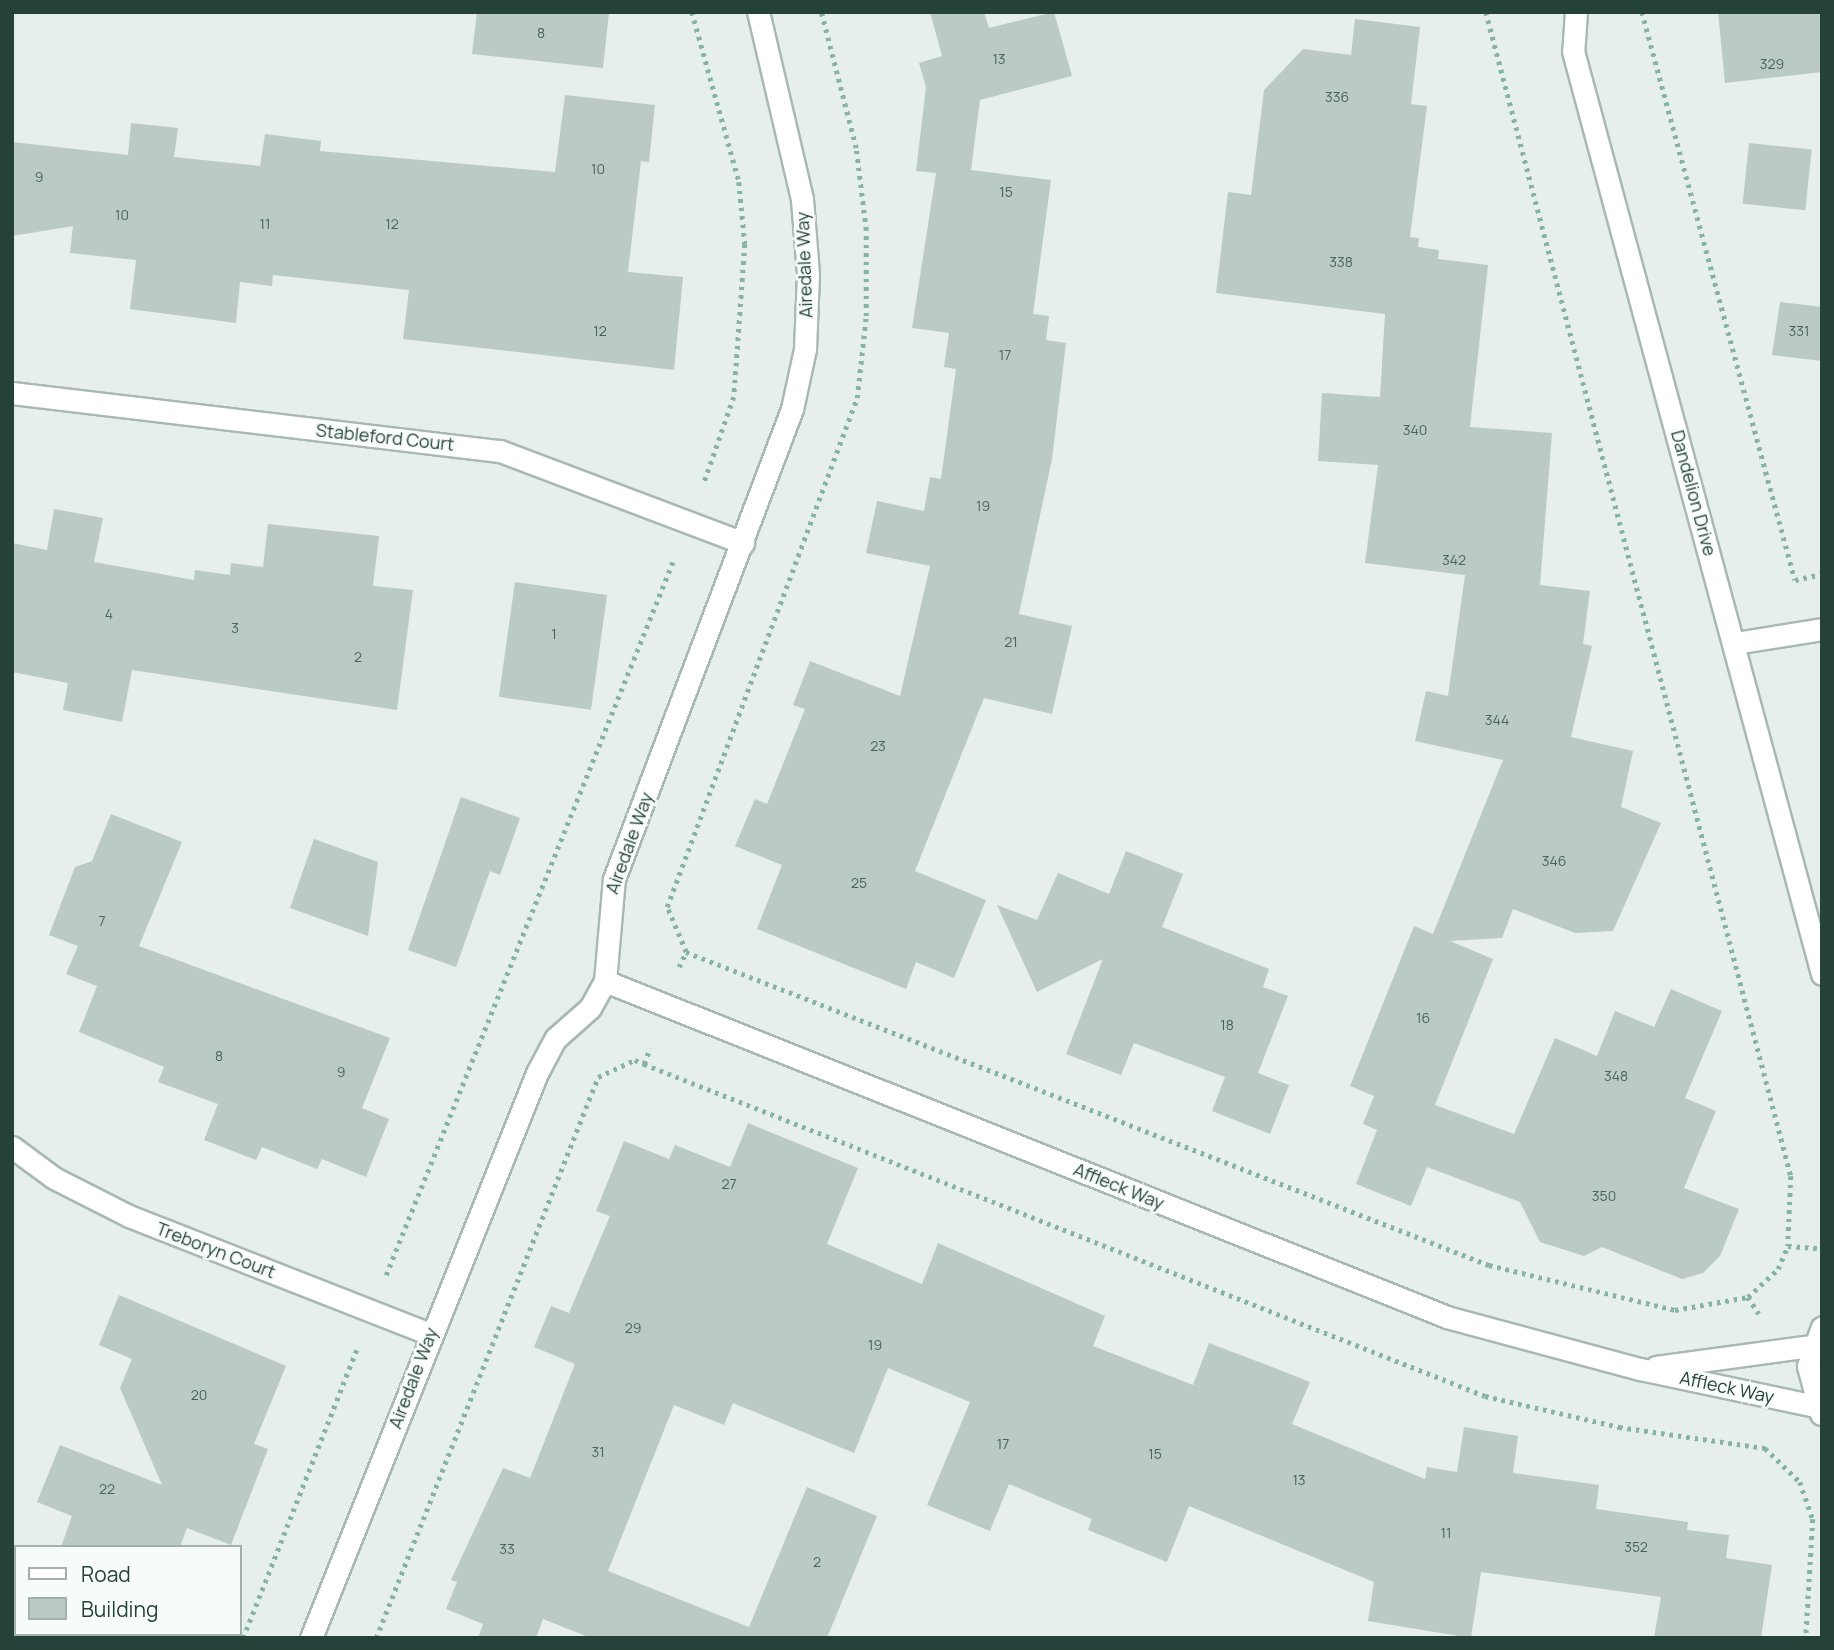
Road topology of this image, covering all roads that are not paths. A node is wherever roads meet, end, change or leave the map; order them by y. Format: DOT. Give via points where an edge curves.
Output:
graph roads {
  1 [pos="758,12"];
  2 [pos="1576,12"];
  3 [pos="12,393"];
  4 [pos="743,543"];
  5 [pos="1822,629"];
  6 [pos="1735,643"];
  7 [pos="1822,975"];
  8 [pos="606,981"];
  9 [pos="12,1147"];
  10 [pos="430,1334"];
  11 [pos="1817,1337"];
  12 [pos="1640,1369"];
  13 [pos="1818,1411"];
  14 [pos="312,1638"];
  1 -- 4 [label="street, Airedale Way" via="802,199 808,315 792,409"];
  2 -- 6 [label="street, Dandelion Drive" via="1573,51"];
  3 -- 4 [label="street, Stableford Court" via="500,451"];
  4 -- 8 [label="street, Airedale Way" via="614,879"];
  5 -- 6 [label="street"];
  6 -- 7 [label="street, Dandelion Drive"];
  8 -- 10 [label="street, Airedale Way" via="590,1008 556,1038 537,1073"];
  8 -- 12 [label="street, Affleck Way" via="1447,1317"];
  9 -- 10 [label="street, Treboryn Court" via="54,1178 128,1216"];
  10 -- 14 [label="street, Airedale Way"];
  11 -- 12 [label="street, Affleck Way"];
  11 -- 13 [label="street" via="1808,1366"];
  12 -- 13 [label="street, Affleck Way"];
}
